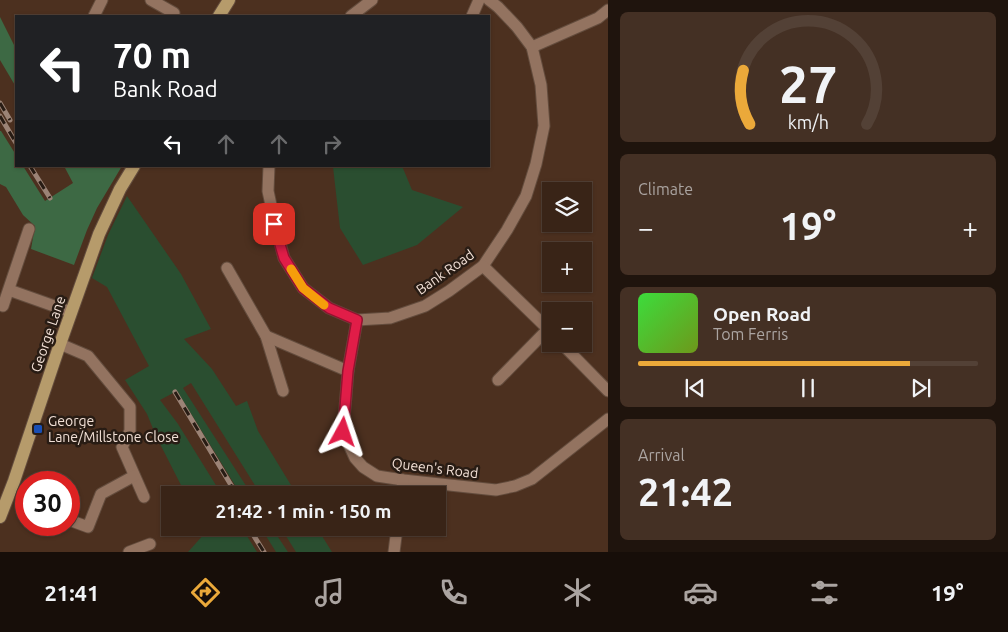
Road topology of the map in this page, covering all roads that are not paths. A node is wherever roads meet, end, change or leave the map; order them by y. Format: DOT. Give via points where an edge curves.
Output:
graph roads {
  1 [pos="102,0"];
  2 [pos="151,0"];
  3 [pos="229,0"];
  4 [pos="372,0"];
  5 [pos="479,0"];
  6 [pos="489,0"];
  7 [pos="608,10"];
  8 [pos="174,14"];
  9 [pos="94,15"];
  10 [pos="221,15"];
  11 [pos="352,15"];
  12 [pos="472,15"];
  13 [pos="532,47"];
  14 [pos="133,167"];
  15 [pos="269,167"];
  16 [pos="29,228"];
  17 [pos="483,266"];
  18 [pos="227,268"];
  19 [pos="9,290"];
  20 [pos="3,306"];
  21 [pos="71,312"];
  22 [pos="357,320"];
  23 [pos="542,322"];
  24 [pos="266,336"];
  25 [pos="542,338"];
  26 [pos="60,344"];
  27 [pos="570,352"];
  28 [pos="348,371"];
  29 [pos="498,380"];
  30 [pos="283,391"];
  31 [pos="608,391"];
  32 [pos="608,419"];
  33 [pos="134,476"];
  34 [pos="403,480"];
  35 [pos="402,486"];
  36 [pos="144,497"];
  37 [pos="0,516"];
  38 [pos="80,524"];
  39 [pos="396,536"];
  40 [pos="150,544"];
  41 [pos="129,552"];
  42 [pos="394,552"];
  1 -- 9 [label="street"];
  2 -- 8 [label="street"];
  3 -- 10 [label="main road"];
  4 -- 11 [label="street"];
  5 -- 12 [label="street"];
  6 -- 13 [label="street"];
  7 -- 13 [label="street" via="598,18"];
  13 -- 17 [label="street, Bank Road" via="542,86 544,126 536,164 526,196"];
  14 -- 21 [label="main road, George Lane" via="98,234"];
  15 -- 22 [label="street, Bank Road" via="268,191 284,258 303,288 329,308"];
  16 -- 19 [label="street"];
  17 -- 22 [label="street, Bank Road" via="425,306 390,318"];
  17 -- 23 [label="street"];
  18 -- 24 [label="street"];
  19 -- 20 [label="street"];
  19 -- 21 [label="street"];
  21 -- 26 [label="main road, George Lane"];
  22 -- 28 [label="street, Queen's Road"];
  24 -- 28 [label="street"];
  24 -- 30 [label="street"];
  25 -- 29 [label="street"];
  26 -- 33 [label="street" via="88,356 130,407 130,431 122,447"];
  26 -- 37 [label="main road, George Lane"];
  27 -- 31 [label="street"];
  28 -- 34 [label="street, Queen's Road" via="343,432 348,445 363,467 378,476"];
  32 -- 34 [label="street, Queen's Road" via="532,479 515,486 496,490"];
  33 -- 36 [label="street"];
  33 -- 38 [label="street" via="101,494 88,527"];
  34 -- 35 [label="street"];
  39 -- 42 [label="street"];
  40 -- 41 [label="street"];
}
